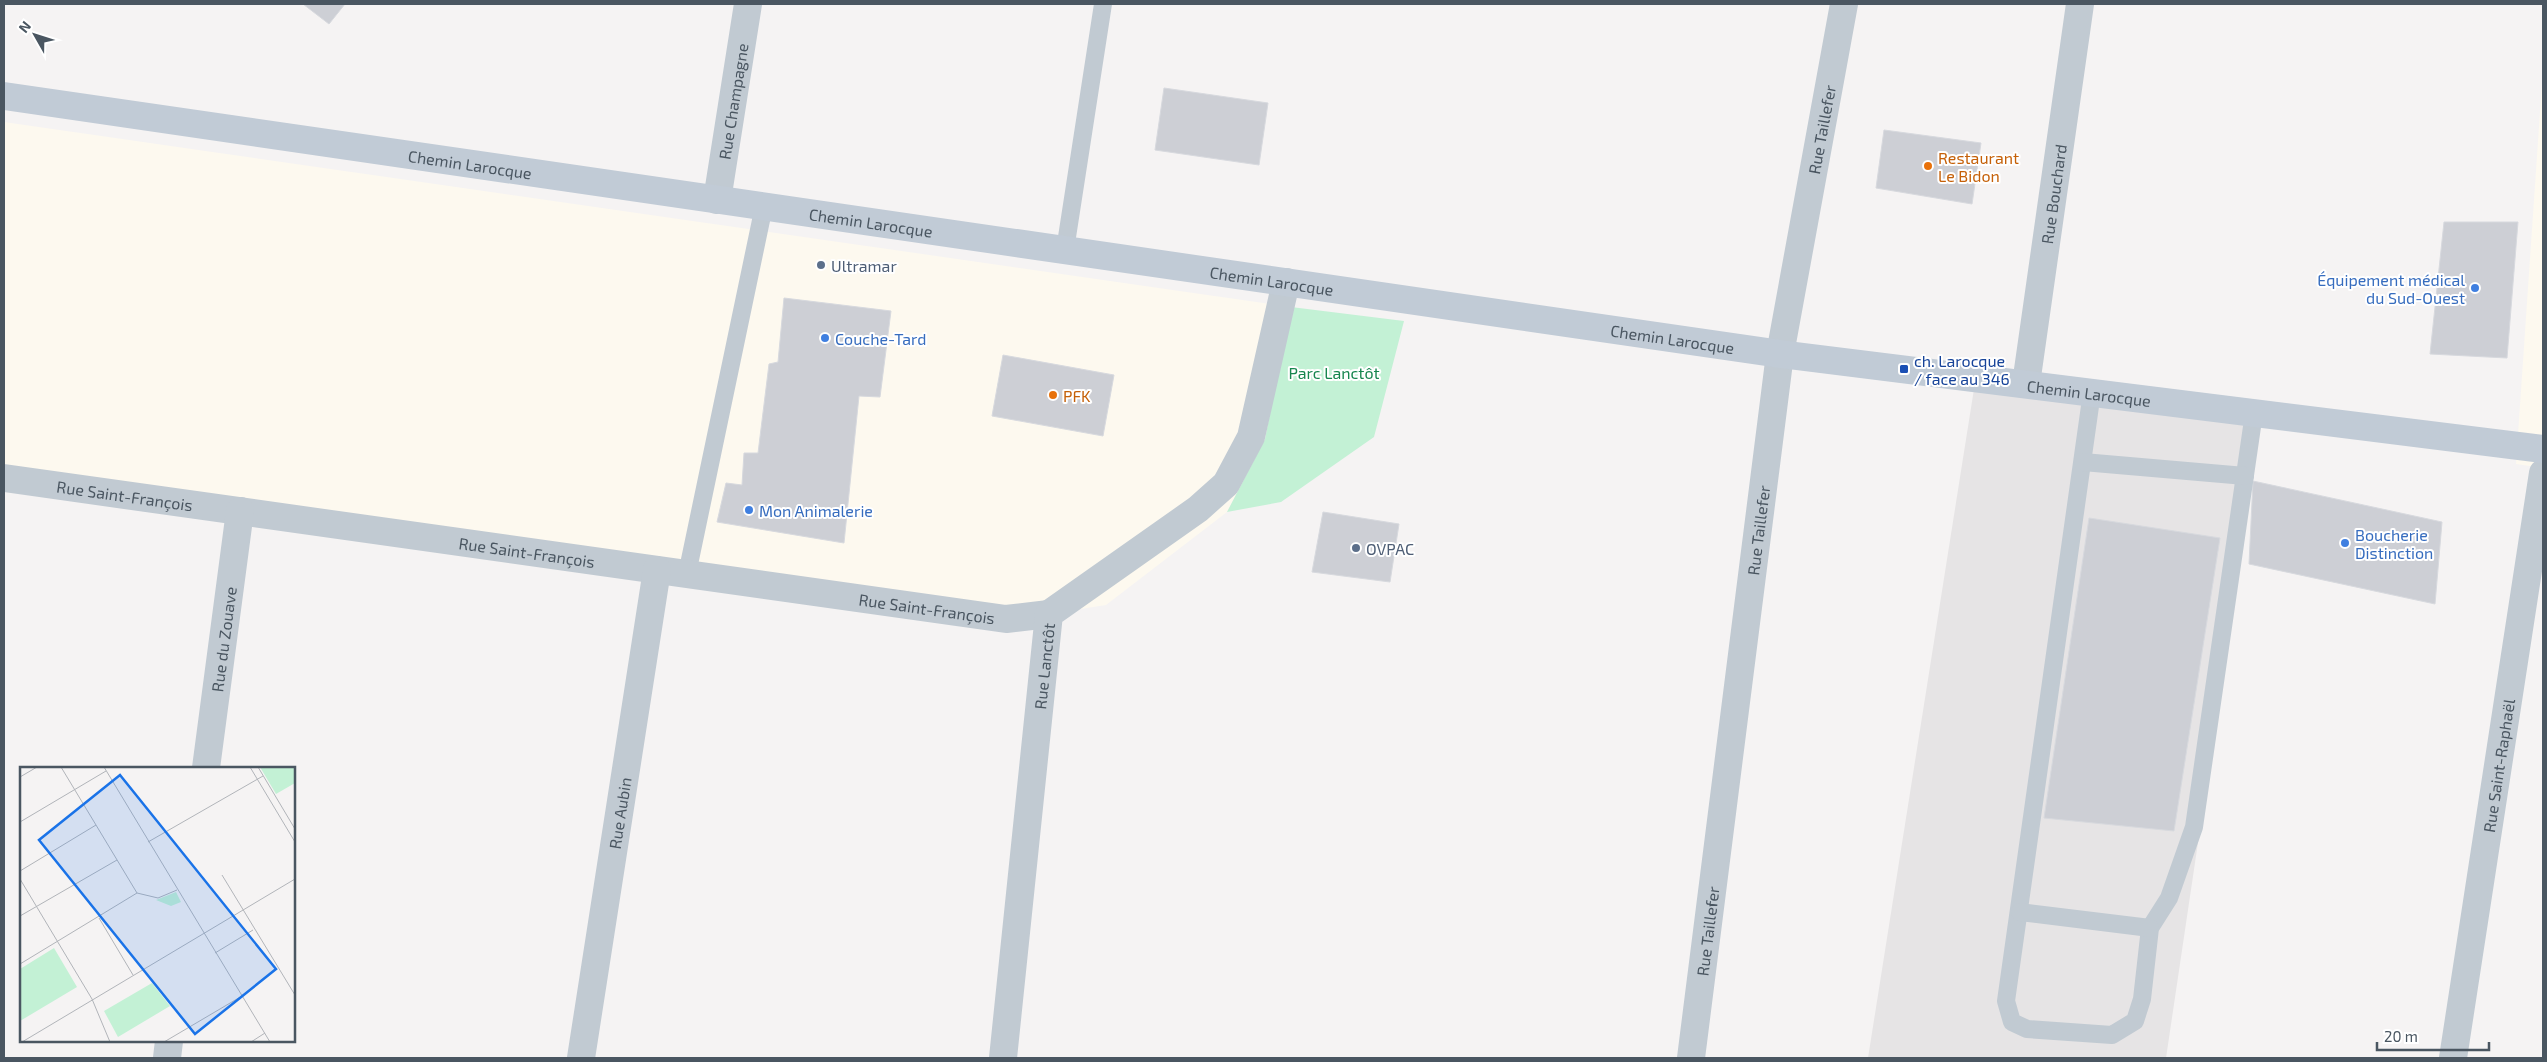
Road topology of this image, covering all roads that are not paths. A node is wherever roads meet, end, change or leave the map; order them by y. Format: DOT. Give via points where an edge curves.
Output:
graph roads {
  1 [pos="748,4"];
  2 [pos="1103,4"];
  3 [pos="1844,4"];
  4 [pos="2080,4"];
  5 [pos="4,96"];
  6 [pos="717,200"];
  7 [pos="764,206"];
  8 [pos="1066,250"];
  9 [pos="1286,282"];
  10 [pos="1780,354"];
  11 [pos="2026,384"];
  12 [pos="2092,392"];
  13 [pos="2254,413"];
  14 [pos="2543,449"];
  15 [pos="2083,462"];
  16 [pos="2543,473"];
  17 [pos="2245,476"];
  18 [pos="4,478"];
  19 [pos="240,511"];
  20 [pos="658,570"];
  21 [pos="687,574"];
  22 [pos="1049,614"];
  23 [pos="206,767"];
  24 [pos="2020,912"];
  25 [pos="2150,928"];
  26 [pos="169,1042"];
  27 [pos="167,1058"];
  28 [pos="581,1058"];
  29 [pos="1003,1058"];
  30 [pos="1691,1058"];
  31 [pos="2453,1058"];
  1 -- 6 [label="street, Rue Champagne"];
  2 -- 8 [label="lane"];
  3 -- 10 [label="street, Rue Taillefer"];
  4 -- 11 [label="street, Rue Bouchard"];
  5 -- 6 [label="main road, Chemin Larocque"];
  6 -- 7 [label="main road, Chemin Larocque"];
  7 -- 8 [label="main road, Chemin Larocque"];
  7 -- 21 [label="lane"];
  8 -- 9 [label="main road, Chemin Larocque"];
  9 -- 10 [label="main road, Chemin Larocque"];
  9 -- 22 [label="street, Rue Lanctôt" via="1251,437 1226,484 1198,509"];
  10 -- 11 [label="main road, Chemin Larocque"];
  10 -- 30 [label="street, Rue Taillefer"];
  11 -- 12 [label="main road, Chemin Larocque"];
  12 -- 13 [label="main road, Chemin Larocque"];
  12 -- 15 [label="lane"];
  13 -- 14 [label="main road, Chemin Larocque"];
  13 -- 17 [label="lane"];
  15 -- 17 [label="lane"];
  15 -- 24 [label="lane"];
  16 -- 31 [label="street, Rue Saint-Raphaël"];
  17 -- 25 [label="lane" via="2194,827 2169,898"];
  18 -- 19 [label="street, Rue Saint-François"];
  19 -- 20 [label="street, Rue Saint-François"];
  19 -- 23 [label="street, Rue du Zouave"];
  20 -- 21 [label="street, Rue Saint-François"];
  20 -- 28 [label="street, Rue Aubin"];
  21 -- 22 [label="street, Rue Saint-François" via="1006,619"];
  22 -- 29 [label="street, Rue Lanctôt"];
  24 -- 25 [label="lane"];
  24 -- 25 [label="lane" via="2006,1000 2012,1022 2027,1029 2112,1035 2135,1021 2142,998"];
  26 -- 27 [label="street"];
}
